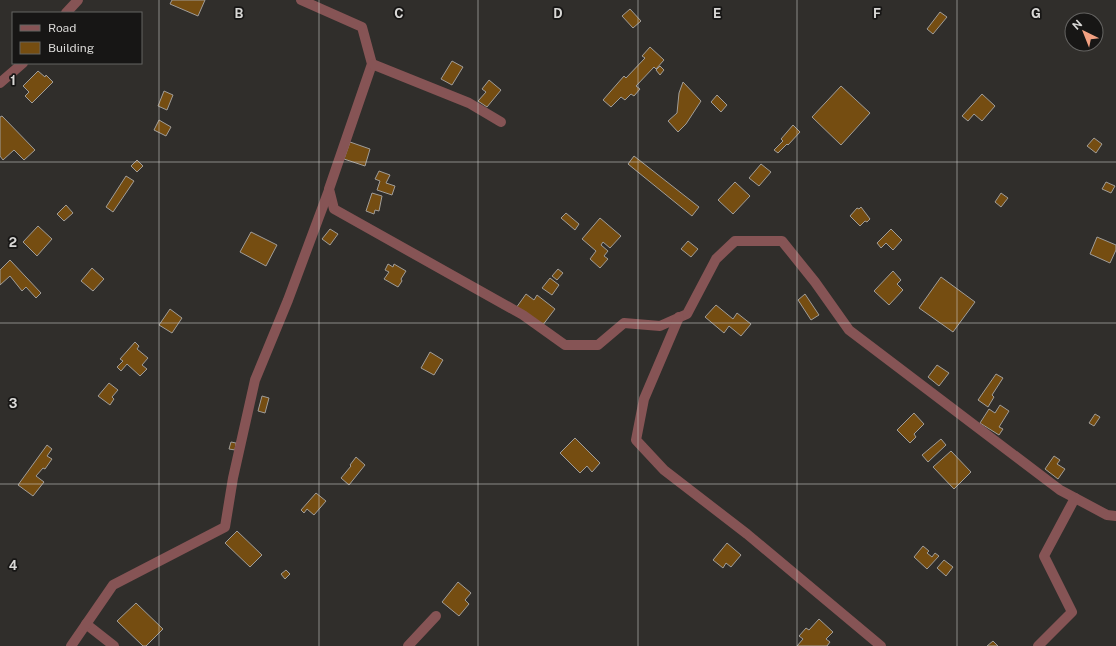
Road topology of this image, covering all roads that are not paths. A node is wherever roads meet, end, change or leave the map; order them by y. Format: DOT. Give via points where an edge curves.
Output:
graph roads {
  1 [pos="78,0"];
  2 [pos="301,0"];
  3 [pos="67,12"];
  4 [pos="22,64"];
  5 [pos="372,64"];
  6 [pos="0,83"];
  7 [pos="501,122"];
  8 [pos="329,189"];
  9 [pos="679,317"];
  10 [pos="1075,498"];
  11 [pos="1116,516"];
  12 [pos="436,616"];
  13 [pos="86,624"];
  14 [pos="72,646"];
  15 [pos="114,646"];
  16 [pos="408,646"];
  17 [pos="880,646"];
  18 [pos="1038,646"];
  1 -- 3 [label="street"];
  2 -- 5 [label="street" via="362,27"];
  4 -- 6 [label="street"];
  5 -- 7 [label="street" via="469,103"];
  5 -- 8 [label="street"];
  8 -- 9 [label="street" via="334,209 523,315 565,345 598,345 624,323 660,326"];
  8 -- 13 [label="street" via="255,380 225,527 113,585"];
  9 -- 10 [label="street" via="687,314 716,259 735,241 782,241 849,330 1060,490"];
  9 -- 17 [label="street" via="644,399 636,440 664,470 747,534"];
  10 -- 11 [label="street" via="1107,515"];
  10 -- 18 [label="street" via="1044,556 1072,612"];
  12 -- 16 [label="street"];
  13 -- 14 [label="street"];
  13 -- 15 [label="street"];
}
